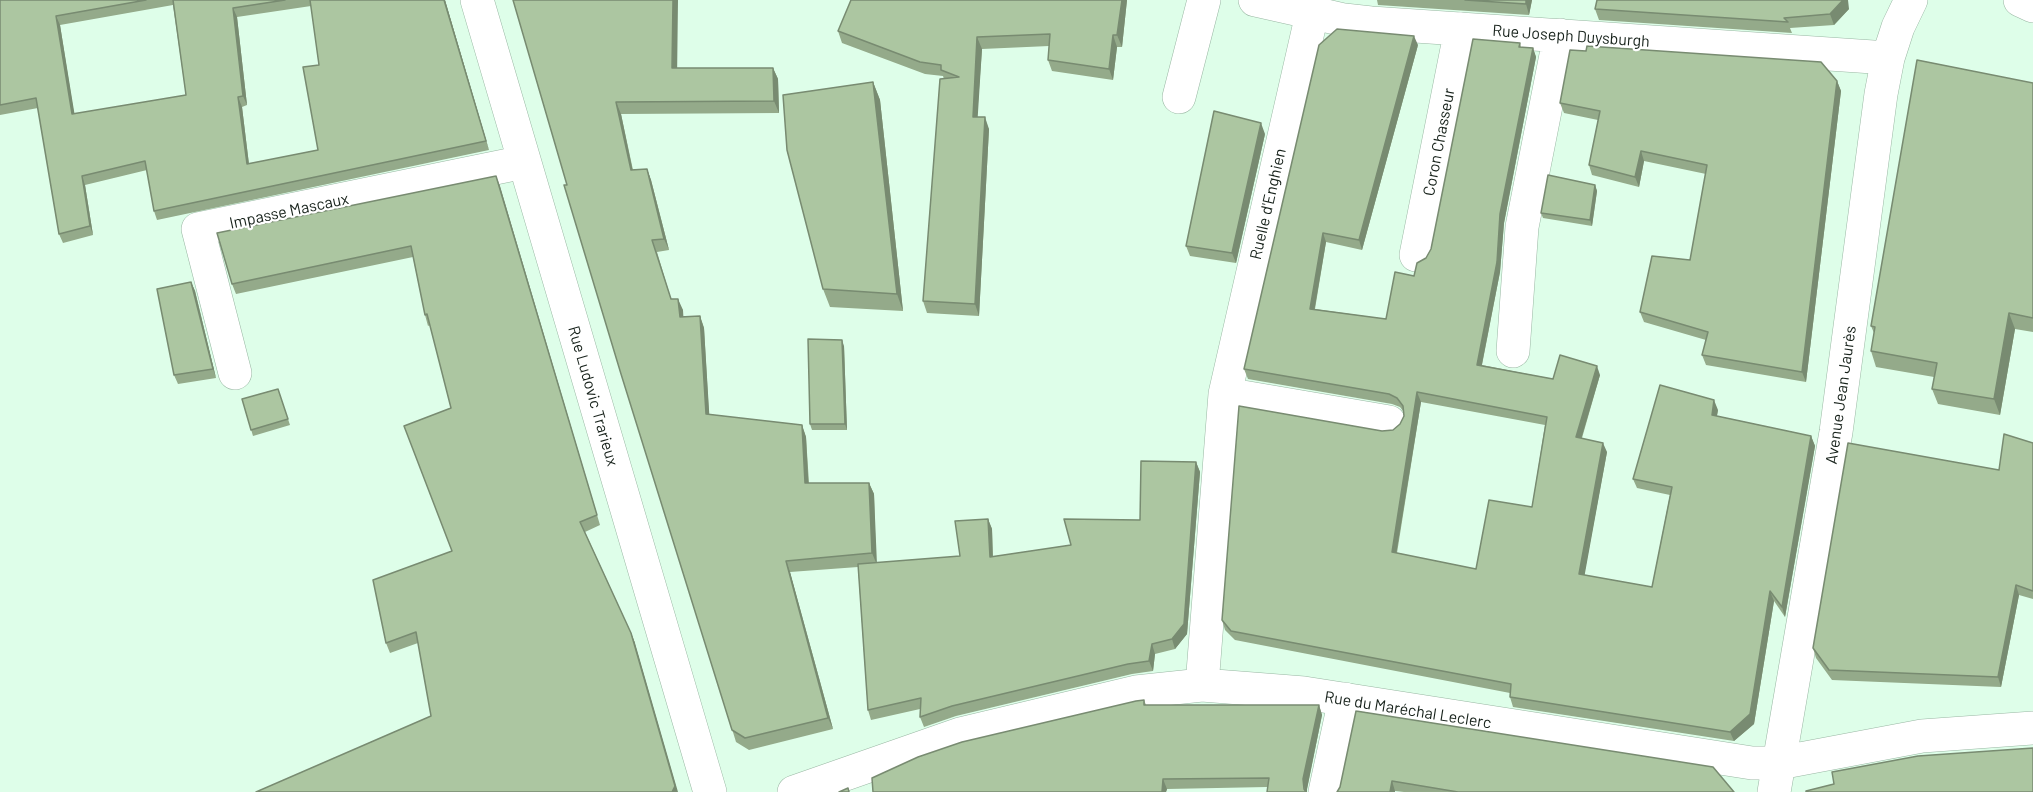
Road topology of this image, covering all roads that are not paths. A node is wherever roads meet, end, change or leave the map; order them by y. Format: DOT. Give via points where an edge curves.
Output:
graph roads {
  1 [pos="477,0"];
  2 [pos="1204,0"];
  3 [pos="1255,0"];
  4 [pos="1911,0"];
  5 [pos="2021,0"];
  6 [pos="2033,6"];
  7 [pos="1312,14"];
  8 [pos="1461,29"];
  9 [pos="1560,34"];
  10 [pos="1888,58"];
  11 [pos="1179,98"];
  12 [pos="524,162"];
  13 [pos="1416,255"];
  14 [pos="1513,351"];
  15 [pos="235,373"];
  16 [pos="1225,394"];
  17 [pos="1389,422"];
  18 [pos="1202,685"];
  19 [pos="1345,699"];
  20 [pos="2033,728"];
  21 [pos="1776,777"];
  22 [pos="711,792"];
  23 [pos="794,792"];
  24 [pos="1325,792"];
  1 -- 12 [label="street, Rue Ludovic Trarieux"];
  2 -- 11 [label="street"];
  3 -- 7 [label="street, Rue Joseph Duysburgh"];
  4 -- 10 [label="street, Avenue Jean Jaurès"];
  5 -- 6 [label="street"];
  7 -- 8 [label="street, Rue Joseph Duysburgh" via="1344,21"];
  7 -- 16 [label="street, Ruelle d'Enghien"];
  8 -- 9 [label="street, Rue Joseph Duysburgh"];
  8 -- 13 [label="street, Coron Chasseur"];
  9 -- 10 [label="street, Rue Joseph Duysburgh"];
  9 -- 14 [label="street" via="1522,227"];
  10 -- 21 [label="street, Avenue Jean Jaurès" via="1836,432"];
  12 -- 15 [label="street, Impasse Mascaux" via="198,229"];
  12 -- 22 [label="street, Rue Ludovic Trarieux"];
  16 -- 17 [label="street"];
  16 -- 18 [label="street, Ruelle d'Enghien"];
  18 -- 19 [label="street, Rue du Maréchal Leclerc" via="1274,689"];
  18 -- 23 [label="street, Rue du Maréchal Leclerc" via="1136,692 960,734"];
  19 -- 21 [label="street, Rue du Maréchal Leclerc" via="1728,760"];
  19 -- 24 [label="street"];
  20 -- 21 [label="street, Rue du Maréchal Leclerc" via="1922,736"];
}
